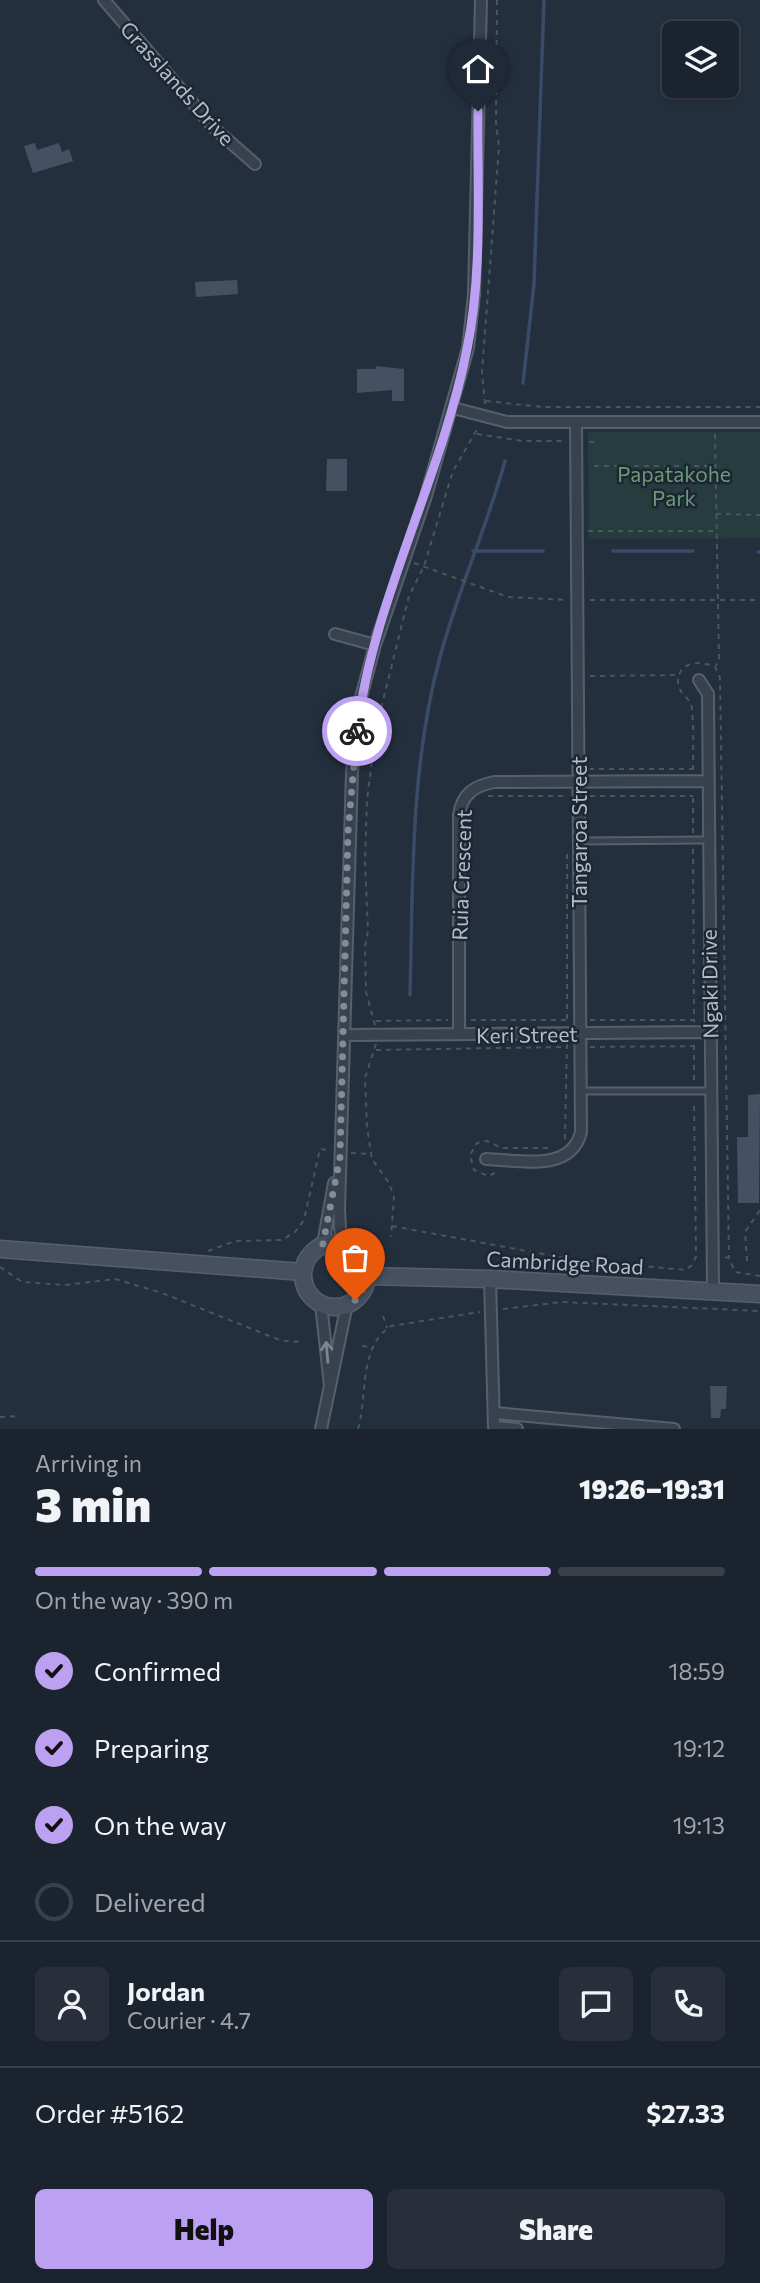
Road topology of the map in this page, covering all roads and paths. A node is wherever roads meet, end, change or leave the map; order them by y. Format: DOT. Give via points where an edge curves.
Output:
graph roads {
  1 [pos="104,0"];
  2 [pos="481,0"];
  3 [pos="497,0"];
  4 [pos="255,164"];
  5 [pos="485,401"];
  6 [pos="760,407"];
  7 [pos="453,408"];
  8 [pos="483,416"];
  9 [pos="715,422"];
  10 [pos="760,422"];
  11 [pos="571,423"];
  12 [pos="476,434"];
  13 [pos="571,441"];
  14 [pos="596,442"];
  15 [pos="594,466"];
  16 [pos="716,466"];
  17 [pos="716,514"];
  18 [pos="760,515"];
  19 [pos="576,531"];
  20 [pos="716,531"];
  21 [pos="402,561"];
  22 [pos="424,565"];
  23 [pos="718,600"];
  24 [pos="760,600"];
  25 [pos="577,601"];
  26 [pos="335,634"];
  27 [pos="375,645"];
  28 [pos="715,667"];
  29 [pos="679,675"];
  30 [pos="589,676"];
  31 [pos="699,680"];
  32 [pos="708,768"];
  33 [pos="578,769"];
  34 [pos="708,781"];
  35 [pos="578,782"];
  36 [pos="466,796"];
  37 [pos="578,796"];
  38 [pos="708,796"];
  39 [pos="708,840"];
  40 [pos="579,841"];
  41 [pos="567,849"];
  42 [pos="725,1019"];
  43 [pos="459,1020"];
  44 [pos="567,1020"];
  45 [pos="580,1020"];
  46 [pos="709,1020"];
  47 [pos="374,1021"];
  48 [pos="709,1032"];
  49 [pos="567,1033"];
  50 [pos="580,1033"];
  51 [pos="459,1034"];
  52 [pos="345,1035"];
  53 [pos="376,1035"];
  54 [pos="710,1046"];
  55 [pos="726,1046"];
  56 [pos="567,1047"];
  57 [pos="580,1047"];
  58 [pos="375,1050"];
  59 [pos="580,1091"];
  60 [pos="710,1091"];
  61 [pos="561,1143"];
  62 [pos="555,1147"];
  63 [pos="320,1149"];
  64 [pos="340,1157"];
  65 [pos="486,1159"];
  66 [pos="495,1173"];
  67 [pos="760,1210"];
  68 [pos="392,1226"];
  69 [pos="391,1237"];
  70 [pos="235,1241"];
  71 [pos="323,1244"];
  72 [pos="346,1245"];
  73 [pos="0,1249"];
  74 [pos="712,1257"];
  75 [pos="747,1261"];
  76 [pos="0,1267"];
  77 [pos="303,1272"];
  78 [pos="367,1276"];
  79 [pos="760,1276"];
  80 [pos="490,1279"];
  81 [pos="713,1291"];
  82 [pos="760,1294"];
  83 [pos="321,1304"];
  84 [pos="347,1304"];
  85 [pos="491,1311"];
  86 [pos="760,1311"];
  87 [pos="383,1316"];
  88 [pos="387,1328"];
  89 [pos="302,1342"];
  90 [pos="362,1346"];
  91 [pos="373,1347"];
  92 [pos="330,1386"];
  93 [pos="495,1413"];
  94 [pos="0,1416"];
  95 [pos="18,1416"];
  96 [pos="321,1429"];
  97 [pos="358,1429"];
  98 [pos="516,1429"];
  99 [pos="673,1429"];
  1 -- 4 [label="street, Grasslands Drive" via="214,128"];
  2 -- 7 [label="street" via="474,295 468,348"];
  3 -- 5 [label="path" via="499,146 482,372"];
  5 -- 6 [label="path" via="542,407"];
  5 -- 8 [label="path"];
  7 -- 8 [label="street"];
  7 -- 21 [label="street"];
  8 -- 11 [label="street" via="507,422"];
  8 -- 12 [label="path"];
  9 -- 10 [label="street"];
  9 -- 11 [label="street"];
  9 -- 16 [label="path"];
  11 -- 13 [label="street, Tangaroa Street"];
  11 -- 13 [label="path"];
  12 -- 13 [label="path" via="523,441"];
  12 -- 22 [label="path" via="453,471"];
  13 -- 14 [label="path"];
  13 -- 19 [label="street, Tangaroa Street"];
  15 -- 16 [label="path"];
  16 -- 17 [label="path"];
  17 -- 18 [label="path"];
  17 -- 20 [label="path"];
  19 -- 20 [label="path"];
  19 -- 25 [label="street, Tangaroa Street"];
  20 -- 23 [label="path"];
  21 -- 22 [label="path"];
  21 -- 27 [label="street"];
  22 -- 25 [label="path" via="524,600"];
  22 -- 47 [label="path" via="397,638 369,782 365,980"];
  23 -- 24 [label="path"];
  23 -- 25 [label="path"];
  23 -- 28 [label="path" via="719,659"];
  25 -- 33 [label="street, Tangaroa Street"];
  26 -- 27 [label="street"];
  27 -- 52 [label="street" via="360,701 352,772"];
  29 -- 30 [label="path"];
  31 -- 32 [label="street, Ngaki Drive" via="708,694"];
  32 -- 33 [label="path"];
  32 -- 34 [label="street, Ngaki Drive"];
  33 -- 35 [label="street, Tangaroa Street"];
  34 -- 35 [label="street, Ruia Crescent"];
  34 -- 38 [label="street, Ngaki Drive"];
  35 -- 36 [label="street, Ruia Crescent" via="494,782 479,785"];
  35 -- 37 [label="street, Tangaroa Street"];
  36 -- 37 [label="path"];
  36 -- 43 [label="street, Ruia Crescent" via="459,815"];
  37 -- 38 [label="path"];
  37 -- 40 [label="street, Tangaroa Street"];
  38 -- 39 [label="street, Ngaki Drive"];
  39 -- 40 [label="lane"];
  39 -- 46 [label="street, Ngaki Drive"];
  40 -- 45 [label="street, Tangaroa Street"];
  41 -- 44 [label="path"];
  42 -- 46 [label="path"];
  43 -- 44 [label="path"];
  43 -- 47 [label="path"];
  43 -- 51 [label="street, Ruia Crescent"];
  44 -- 49 [label="path"];
  45 -- 46 [label="path"];
  45 -- 50 [label="street, Tangaroa Street"];
  46 -- 48 [label="street, Ngaki Drive"];
  47 -- 53 [label="path"];
  48 -- 50 [label="street, Keri Street"];
  48 -- 54 [label="street, Ngaki Drive"];
  49 -- 50 [label="street, Keri Street"];
  49 -- 51 [label="street, Keri Street"];
  49 -- 56 [label="path"];
  50 -- 57 [label="street, Tangaroa Street"];
  51 -- 53 [label="street, Keri Street"];
  52 -- 53 [label="street, Keri Street"];
  52 -- 64 [label="street"];
  53 -- 58 [label="path"];
  54 -- 55 [label="path"];
  54 -- 57 [label="path"];
  54 -- 60 [label="street, Ngaki Drive"];
  56 -- 58 [label="path"];
  56 -- 61 [label="path" via="567,1131"];
  57 -- 59 [label="street, Tangaroa Street"];
  58 -- 68 [label="path" via="365,1078 369,1146 392,1189"];
  59 -- 60 [label="lane"];
  59 -- 65 [label="street, Tangaroa Street" via="579,1141 565,1156 557,1160"];
  60 -- 74 [label="street, Ngaki Drive"];
  62 -- 66 [label="path" via="502,1148 477,1143 470,1155 474,1170 488,1176"];
  63 -- 70 [label="path" via="304,1220 295,1232 282,1240"];
  64 -- 71 [label="street"];
  64 -- 72 [label="street" via="340,1230"];
  67 -- 75 [label="path" via="745,1232"];
  68 -- 69 [label="path"];
  68 -- 74 [label="path" via="622,1265 685,1270 696,1257"];
  71 -- 72 [label="main road"];
  71 -- 77 [label="main road" via="311,1252"];
  72 -- 78 [label="main road" via="360,1255"];
  73 -- 77 [label="main road"];
  74 -- 79 [label="path" via="729,1258 735,1272"];
  74 -- 81 [label="street, Ngaki Drive"];
  76 -- 89 [label="path" via="22,1282 65,1285 115,1279 282,1341"];
  77 -- 83 [label="main road" via="307,1292"];
  78 -- 80 [label="main road, Cambridge Road"];
  78 -- 84 [label="main road" via="361,1293"];
  80 -- 81 [label="main road, Cambridge Road"];
  80 -- 85 [label="street"];
  81 -- 82 [label="main road, Cambridge Road"];
  83 -- 84 [label="main road"];
  92 -- 83 [label="street, one-way"];
  84 -- 92 [label="street"];
  85 -- 86 [label="path" via="562,1302"];
  85 -- 88 [label="path"];
  85 -- 93 [label="street"];
  87 -- 88 [label="path"];
  88 -- 91 [label="path"];
  90 -- 91 [label="path"];
  91 -- 97 [label="path"];
  92 -- 96 [label="street"];
  93 -- 98 [label="street" via="494,1427"];
  93 -- 99 [label="street"];
  94 -- 95 [label="path"];
}
